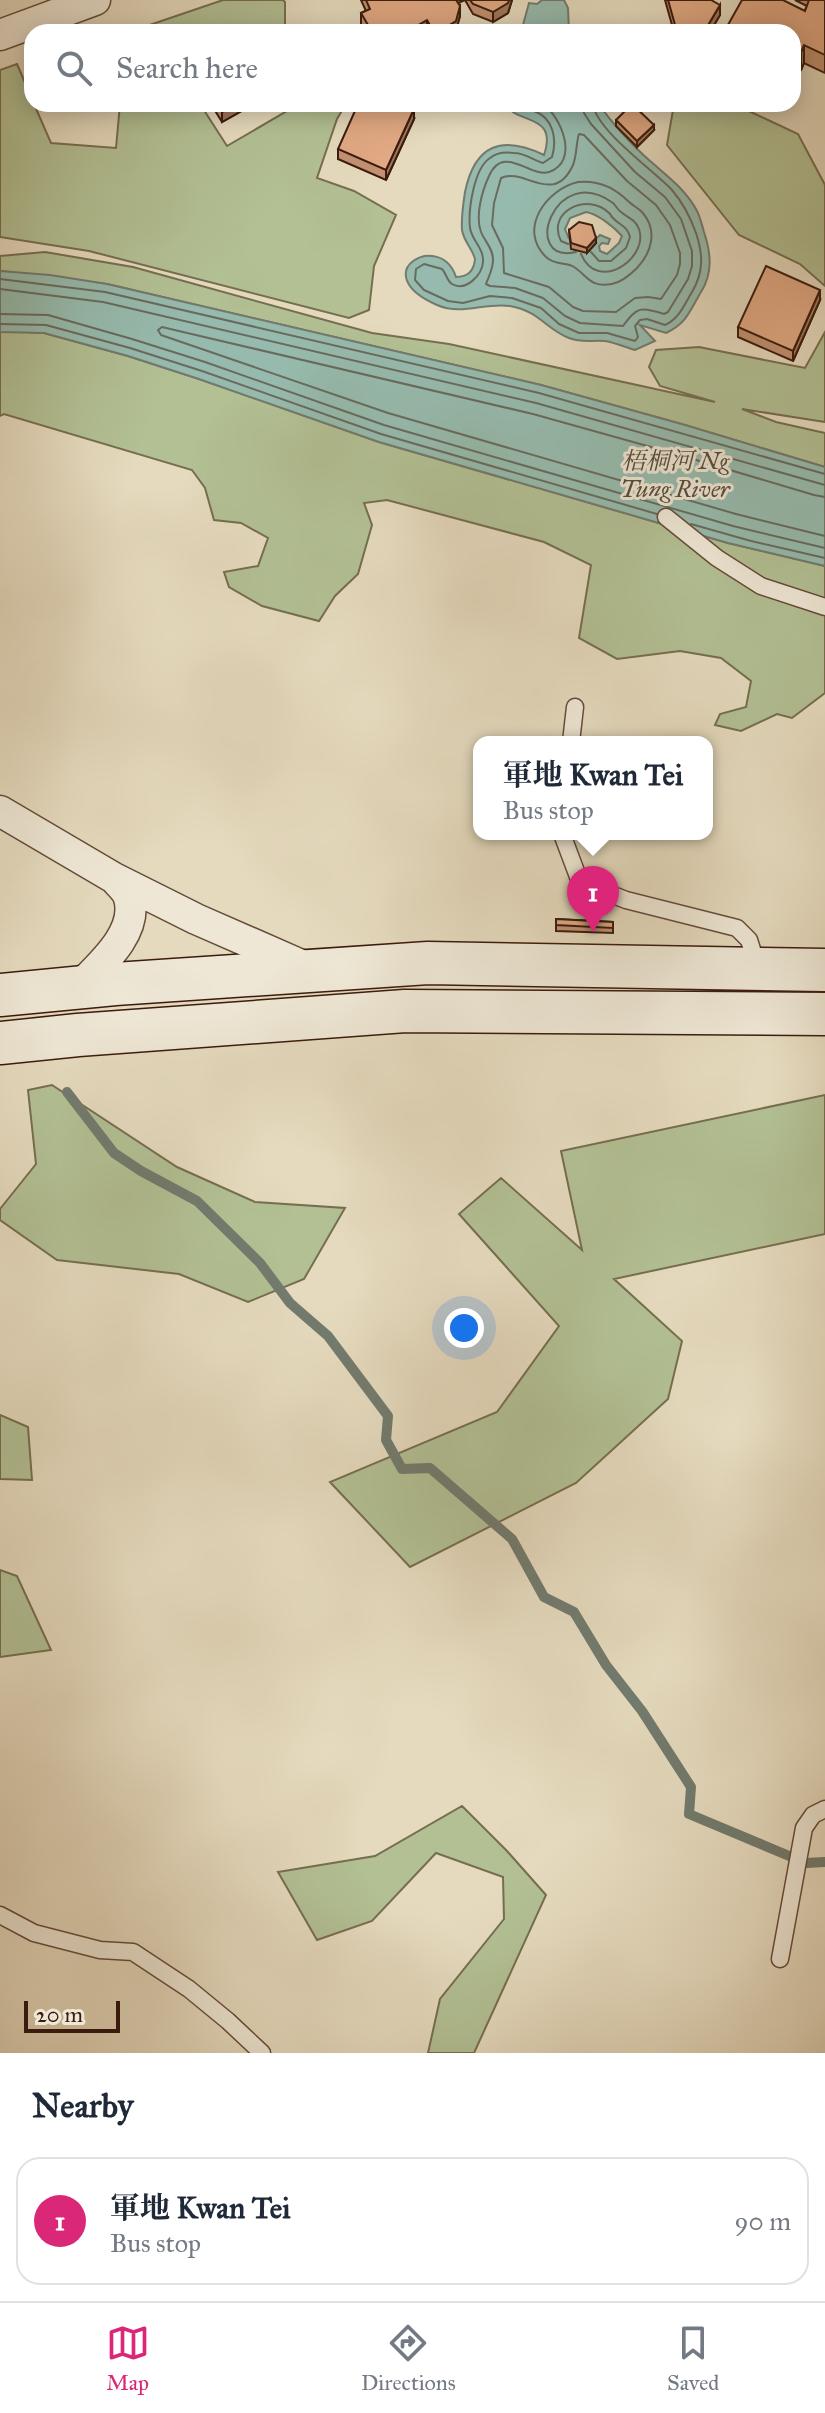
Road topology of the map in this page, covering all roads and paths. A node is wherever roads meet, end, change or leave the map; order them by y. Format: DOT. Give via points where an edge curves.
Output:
graph roads {
  1 [pos="94,0"];
  2 [pos="30,24"];
  3 [pos="24,26"];
  4 [pos="0,35"];
  5 [pos="666,517"];
  6 [pos="825,607"];
  7 [pos="575,707"];
  8 [pos="572,736"];
  9 [pos="0,811"];
  10 [pos="564,840"];
  11 [pos="114,878"];
  12 [pos="758,969"];
  13 [pos="314,970"];
  14 [pos="825,970"];
  15 [pos="78,988"];
  16 [pos="0,995"];
  17 [pos="825,1014"];
  18 [pos="0,1043"];
  19 [pos="825,1809"];
  20 [pos="0,1915"];
  21 [pos="780,1959"];
  22 [pos="262,2053"];
  1 -- 2 [label="street"];
  3 -- 4 [label="street"];
  5 -- 6 [label="lane" via="761,586"];
  7 -- 8 [label="lane"];
  9 -- 11 [label="street"];
  10 -- 12 [label="lane" via="580,882 626,900 737,928 749,940"];
  11 -- 13 [label="street"];
  11 -- 15 [label="street" via="130,899 124,935"];
  12 -- 13 [label="main road" via="428,963"];
  12 -- 14 [label="main road"];
  13 -- 15 [label="main road"];
  15 -- 16 [label="main road"];
  17 -- 18 [label="main road" via="405,1011"];
  19 -- 21 [label="lane" via="804,1828"];
  20 -- 22 [label="lane" via="34,1933 100,1950 133,1952 189,1989"];
}
